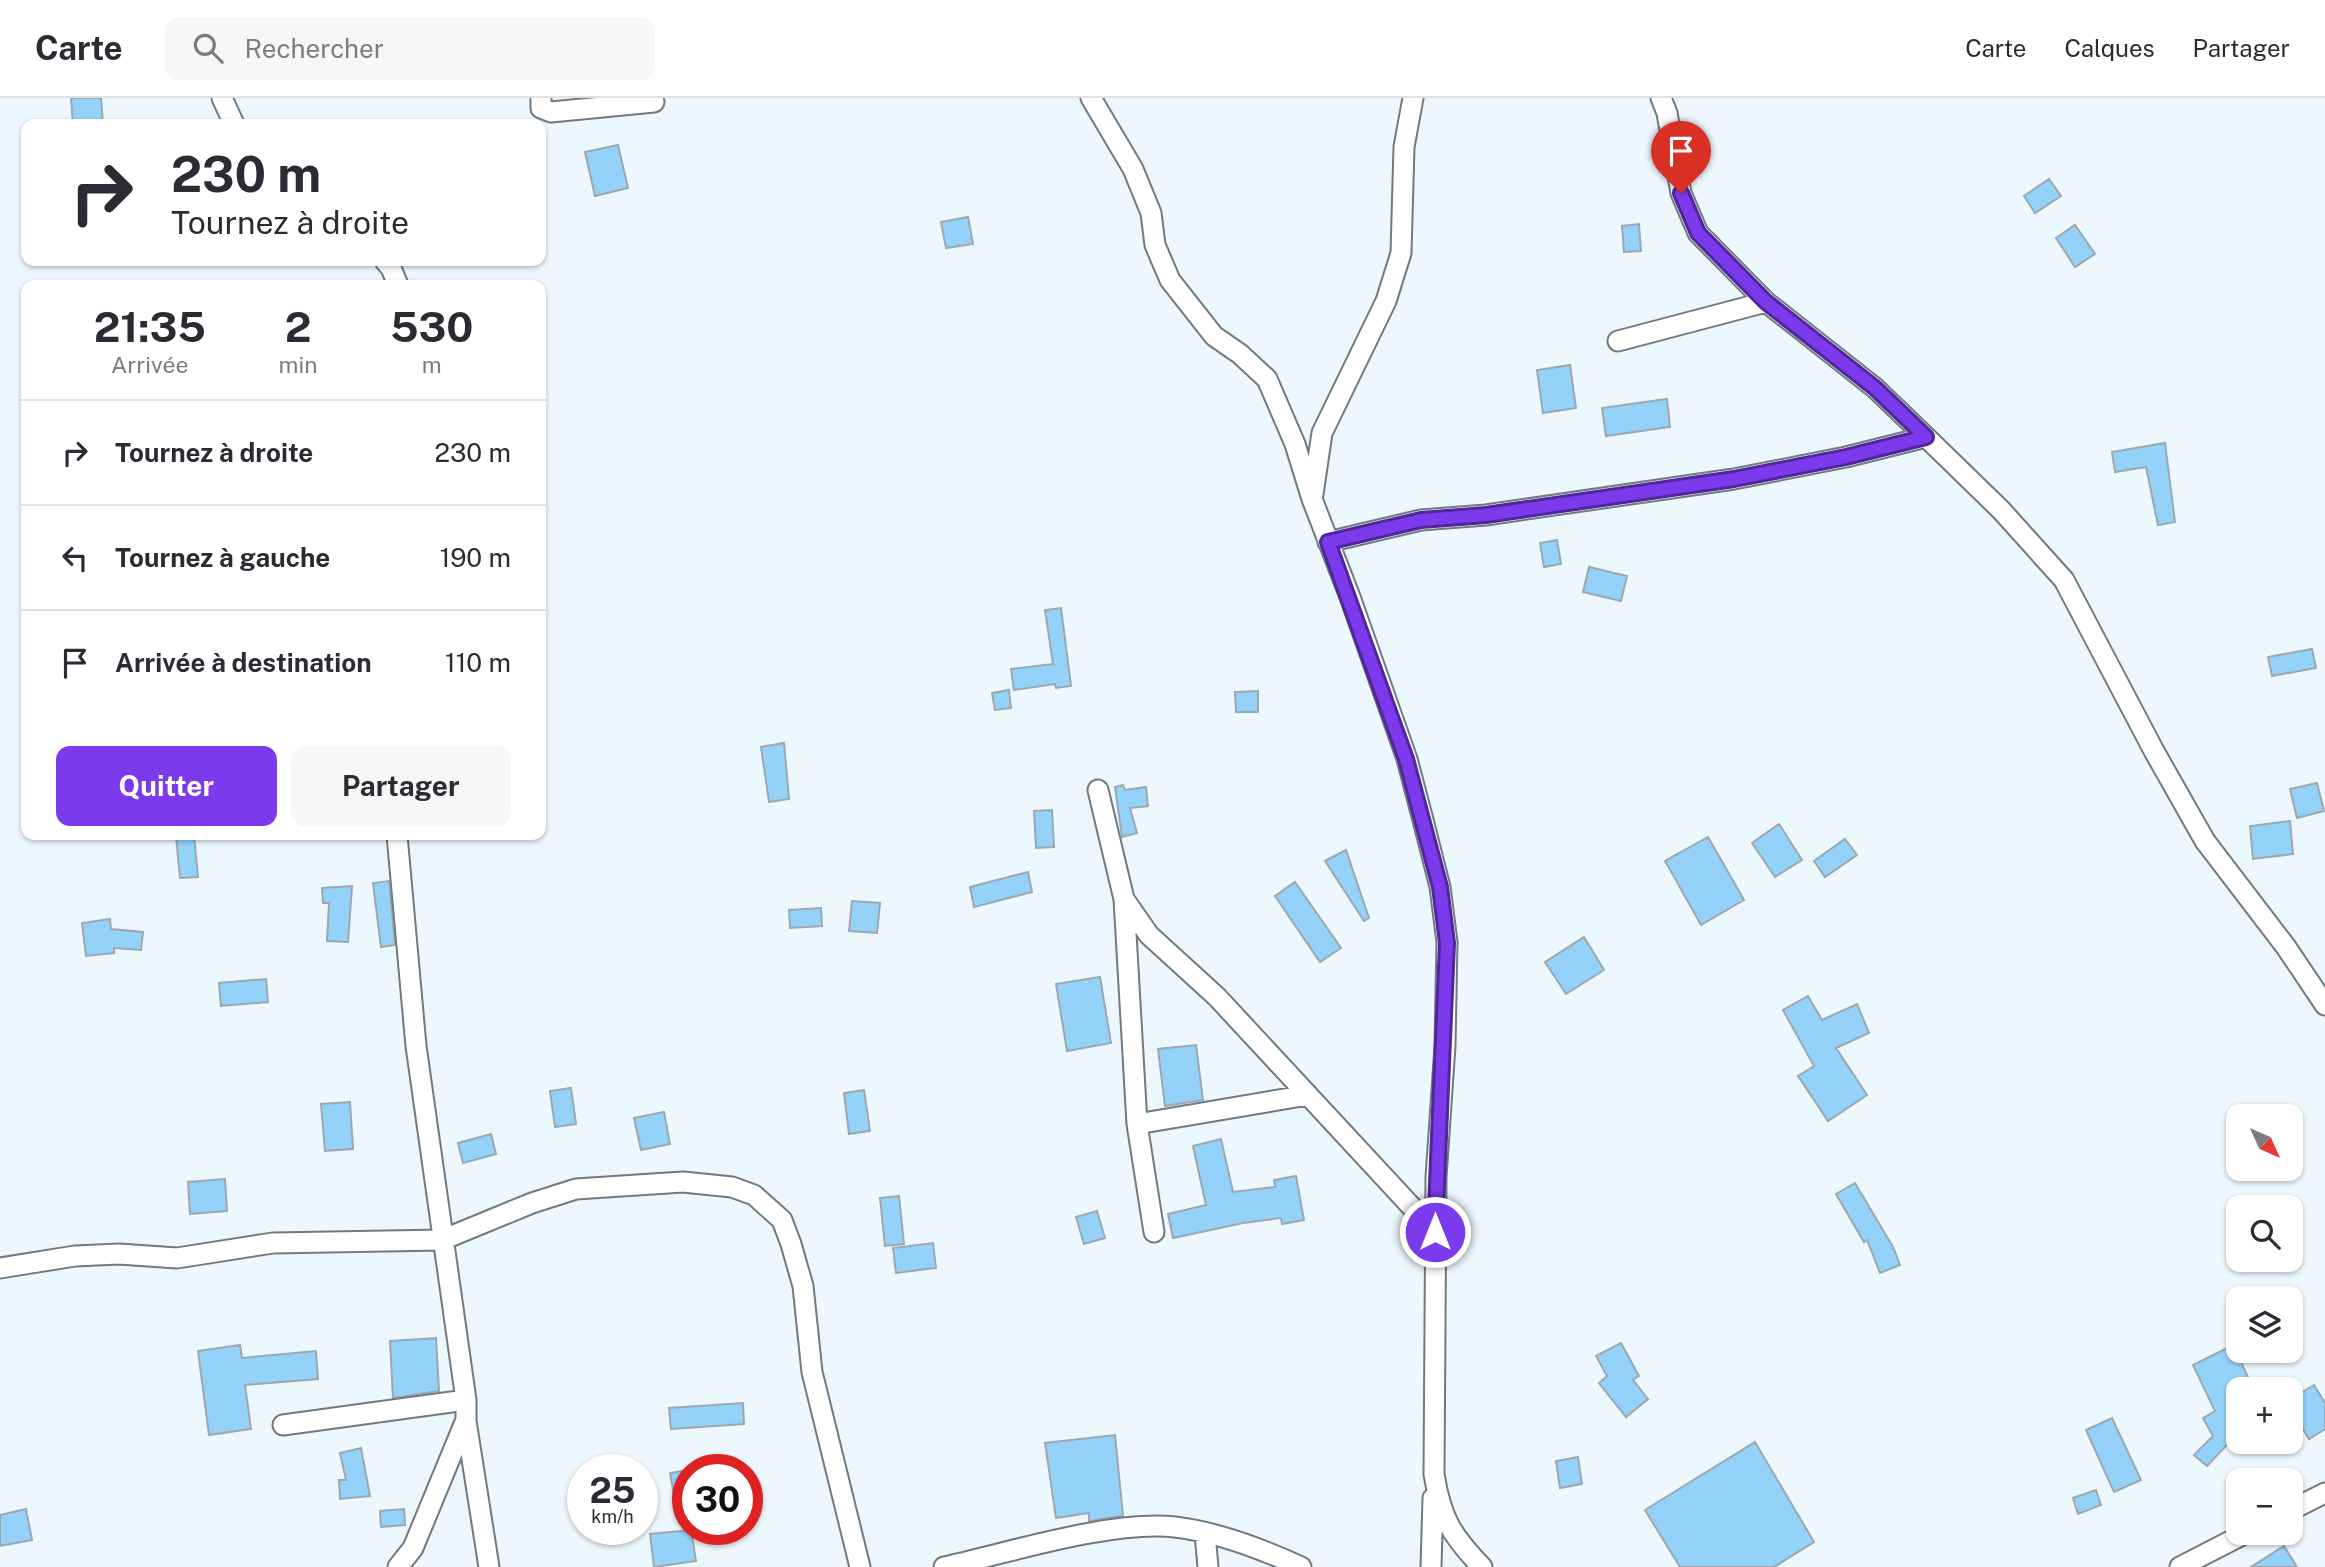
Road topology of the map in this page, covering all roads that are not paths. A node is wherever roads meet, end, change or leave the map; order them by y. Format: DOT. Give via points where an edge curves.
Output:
graph roads {
  1 [pos="222,98"];
  2 [pos="541,98"];
  3 [pos="1091,98"];
  4 [pos="1413,98"];
  5 [pos="1661,98"];
  6 [pos="654,102"];
  7 [pos="232,119"];
  8 [pos="1766,302"];
  9 [pos="1618,341"];
  10 [pos="1926,437"];
  11 [pos="1312,499"];
  12 [pos="1328,542"];
  13 [pos="1098,790"];
  14 [pos="397,840"];
  15 [pos="1124,900"];
  16 [pos="2325,1005"];
  17 [pos="1308,1096"];
  18 [pos="1137,1124"];
  19 [pos="1154,1232"];
  20 [pos="1435,1232"];
  21 [pos="442,1240"];
  22 [pos="0,1268"];
  23 [pos="466,1400"];
  24 [pos="466,1421"];
  25 [pos="283,1425"];
  26 [pos="1434,1474"];
  27 [pos="2325,1493"];
  28 [pos="2303,1504"];
  29 [pos="1205,1534"];
  30 [pos="2226,1543"];
  31 [pos="398,1567"];
  32 [pos="489,1567"];
  33 [pos="860,1567"];
  34 [pos="944,1567"];
  35 [pos="1208,1567"];
  36 [pos="1301,1567"];
  37 [pos="1431,1567"];
  38 [pos="1482,1567"];
  39 [pos="2180,1567"];
  1 -- 7 [label="street"];
  2 -- 6 [label="street" via="541,108 551,112"];
  3 -- 11 [label="street" via="1133,169 1170,280 1214,336 1267,379"];
  4 -- 11 [label="street" via="1404,147 1401,253 1387,301 1322,433"];
  5 -- 8 [label="street" via="1681,193 1698,233"];
  8 -- 9 [label="street"];
  8 -- 10 [label="street" via="1875,388"];
  10 -- 12 [label="street" via="1734,479 1421,520"];
  10 -- 16 [label="street" via="2064,580 2205,841"];
  11 -- 12 [label="street"];
  12 -- 20 [label="street" via="1406,759 1440,887 1447,943"];
  13 -- 15 [label="street"];
  14 -- 21 [label="street" via="416,1046"];
  15 -- 17 [label="street" via="1149,935 1217,997"];
  15 -- 18 [label="street"];
  17 -- 18 [label="street"];
  17 -- 20 [label="street"];
  18 -- 19 [label="street"];
  20 -- 26 [label="street"];
  21 -- 22 [label="street" via="273,1243 177,1258 75,1256"];
  21 -- 23 [label="street"];
  21 -- 33 [label="street" via="576,1189 682,1182 754,1195 782,1220 803,1286 812,1372"];
  23 -- 24 [label="street"];
  23 -- 25 [label="street"];
  24 -- 31 [label="street" via="413,1548"];
  24 -- 32 [label="street"];
  26 -- 37 [label="street"];
  26 -- 38 [label="street" via="1439,1507 1459,1543"];
  27 -- 28 [label="street"];
  29 -- 34 [label="street" via="1174,1527 1137,1528"];
  29 -- 35 [label="street"];
  29 -- 36 [label="street"];
  30 -- 39 [label="street"];
}
